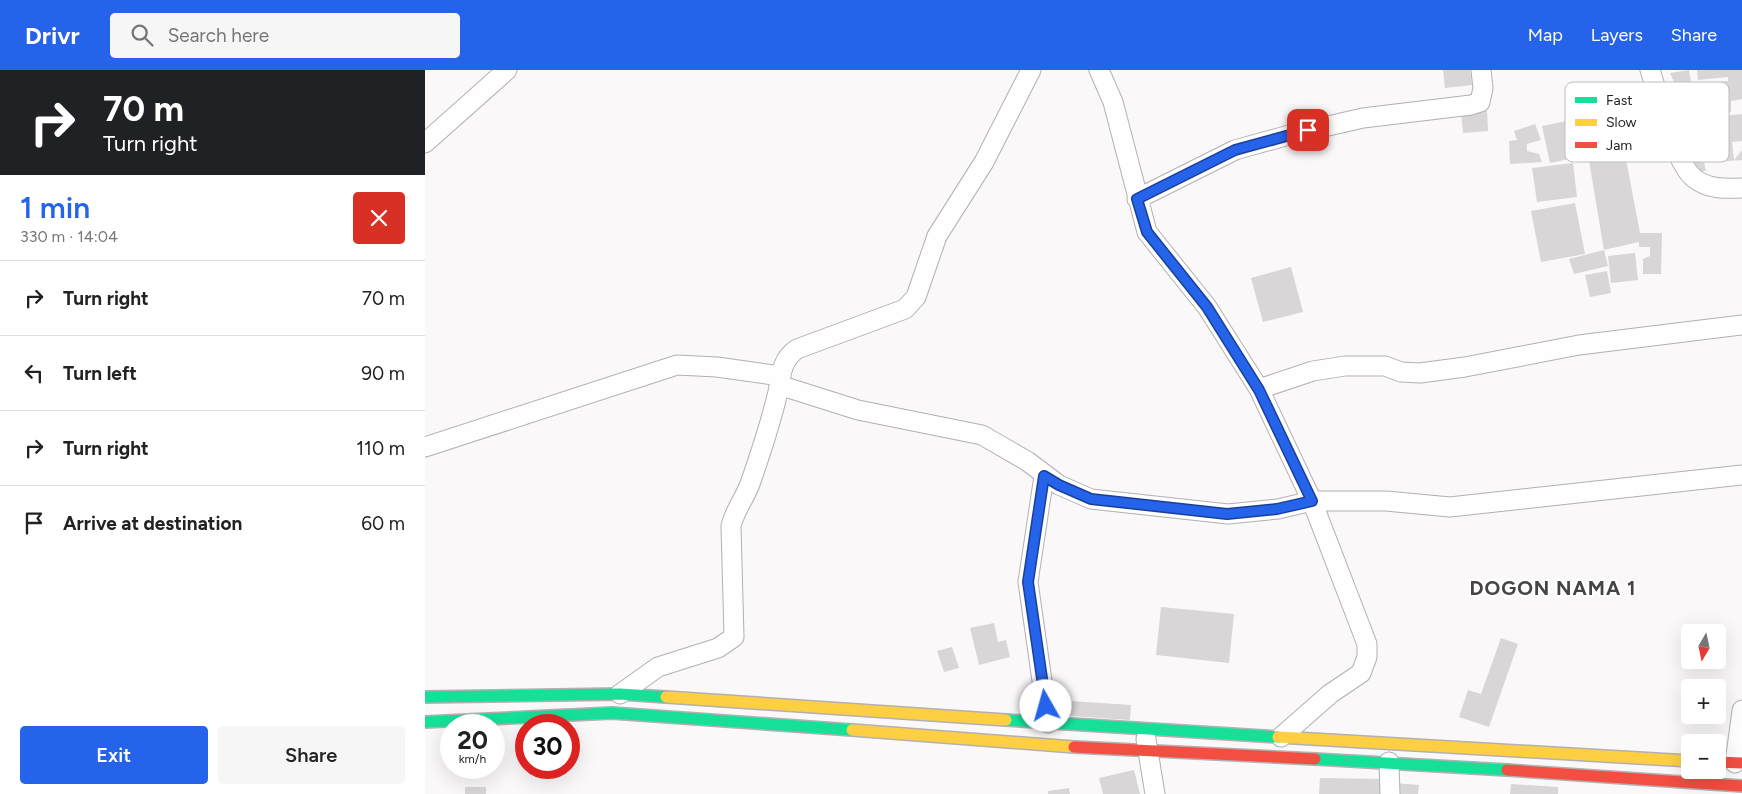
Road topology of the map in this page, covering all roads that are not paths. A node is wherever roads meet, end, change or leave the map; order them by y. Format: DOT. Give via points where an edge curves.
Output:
graph roads {
  1 [pos="507,70"];
  2 [pos="1031,70"];
  3 [pos="1099,70"];
  4 [pos="1481,70"];
  5 [pos="1651,70"];
  6 [pos="1655,82"];
  7 [pos="425,143"];
  8 [pos="1683,162"];
  9 [pos="1742,188"];
  10 [pos="1137,199"];
  11 [pos="1742,325"];
  12 [pos="780,381"];
  13 [pos="1259,390"];
  14 [pos="425,447"];
  15 [pos="1044,476"];
  16 [pos="1742,476"];
  17 [pos="1312,501"];
  18 [pos="620,694"];
  19 [pos="425,697"];
  20 [pos="737,701"];
  21 [pos="1742,710"];
  22 [pos="734,721"];
  23 [pos="425,722"];
  24 [pos="1048,723"];
  25 [pos="1143,729"];
  26 [pos="1281,737"];
  27 [pos="1149,752"];
  28 [pos="1681,760"];
  29 [pos="1389,762"];
  30 [pos="1731,763"];
  31 [pos="1742,786"];
  32 [pos="1155,794"];
  33 [pos="1390,794"];
  1 -- 7 [label="street"];
  2 -- 12 [label="street" via="984,162 937,236 916,297 905,309 797,349 783,363"];
  3 -- 10 [label="street" via="1113,102"];
  4 -- 10 [label="street" via="1483,88 1480,102 1363,118 1280,137 1235,150"];
  5 -- 6 [label="street"];
  8 -- 9 [label="street" via="1693,178 1710,187"];
  10 -- 13 [label="street" via="1147,232 1207,307"];
  11 -- 13 [label="street" via="1579,344 1420,373 1401,372 1385,366 1345,366 1313,371"];
  12 -- 14 [label="street" via="717,367 677,365"];
  12 -- 15 [label="street" via="857,410 982,435 1027,461"];
  12 -- 18 [label="street" via="751,483 733,520 734,637 719,648 658,667"];
  13 -- 17 [label="street"];
  15 -- 17 [label="street" via="1091,499 1227,514 1277,509"];
  15 -- 24 [label="street" via="1028,582"];
  16 -- 17 [label="street" via="1450,507 1386,501"];
  17 -- 26 [label="street" via="1367,644 1367,657 1361,673 1330,694"];
  18 -- 19 [label="street"];
  18 -- 20 [label="street"];
  20 -- 22 [label="street"];
  20 -- 24 [label="street"];
  21 -- 30 [label="street"];
  22 -- 23 [label="street" via="612,713"];
  22 -- 27 [label="street"];
  24 -- 25 [label="street"];
  25 -- 26 [label="street"];
  25 -- 27 [label="street"];
  26 -- 28 [label="street"];
  27 -- 29 [label="street"];
  27 -- 32 [label="street"];
  29 -- 31 [label="street"];
  29 -- 33 [label="street"];
}
